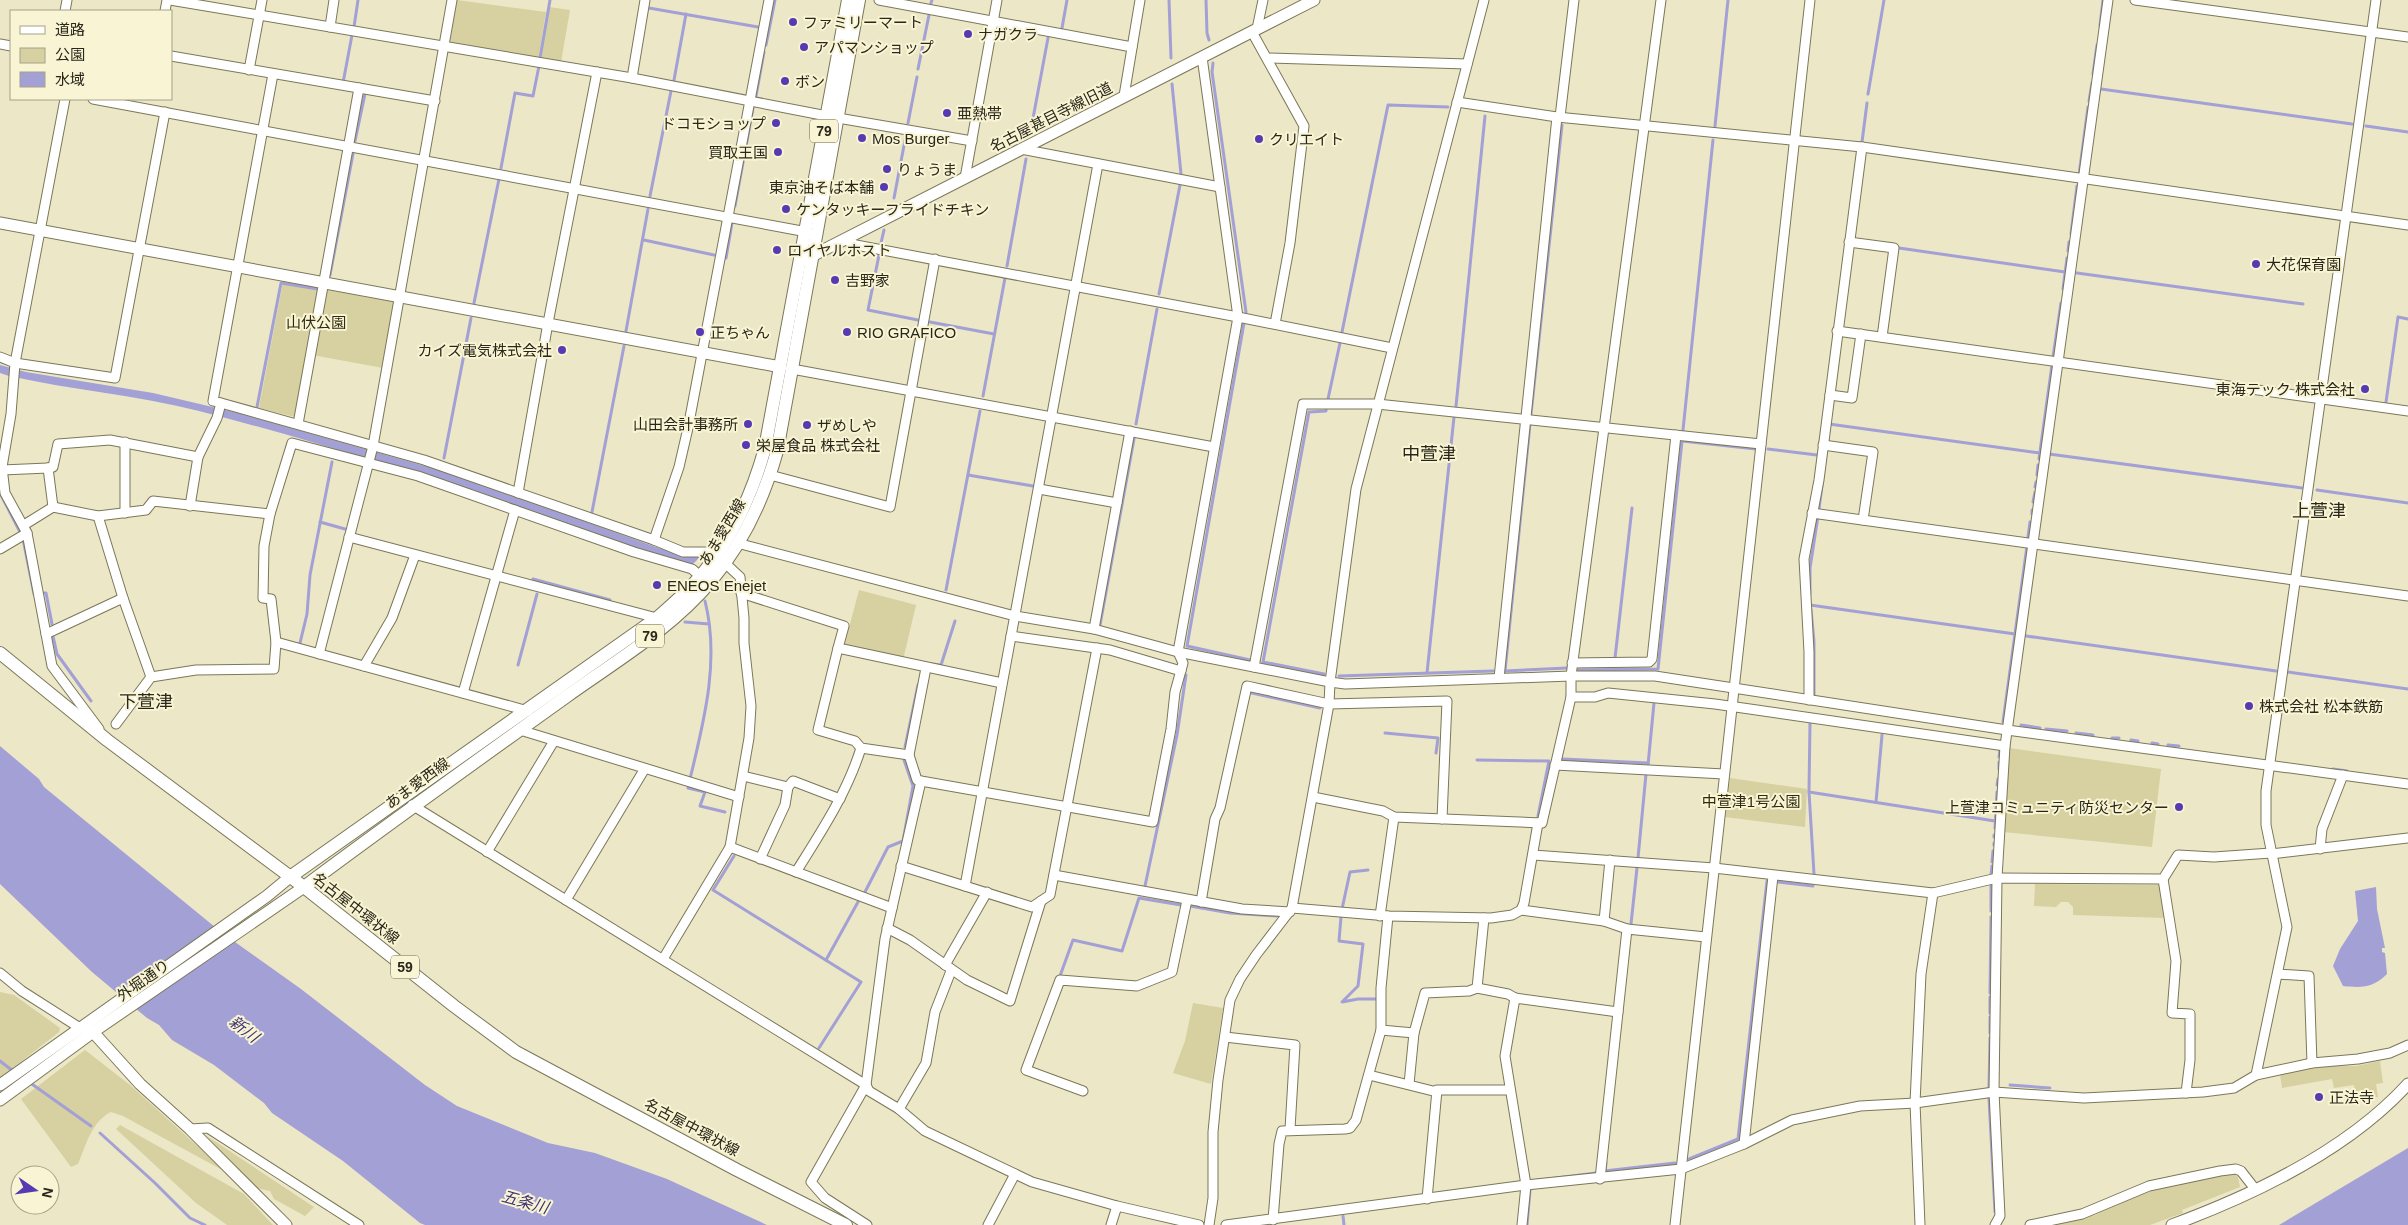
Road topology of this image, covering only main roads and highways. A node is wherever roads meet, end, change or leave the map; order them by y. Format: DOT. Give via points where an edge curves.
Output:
graph roads {
  1 [pos="848,0"];
  2 [pos="860,0"];
  3 [pos="832,117"];
  4 [pos="807,259"];
  5 [pos="786,368"];
  6 [pos="721,558"];
  7 [pos="0,653"];
  8 [pos="290,877"];
  9 [pos="304,887"];
  10 [pos="846,1225"];
  1 -- 3 [label="main road, あま愛西線 / 79"];
  2 -- 3 [label="main road, あま愛西線 / 79"];
  3 -- 4 [label="main road, あま愛西線 / 79"];
  3 -- 4 [label="main road, あま愛西線 / 79" via="807,232"];
  4 -- 5 [label="main road, あま愛西線 / 79"];
  5 -- 6 [label="main road, あま愛西線 / 79" via="758,474"];
  5 -- 6 [label="main road, あま愛西線 / 79" via="770,475 754,514 737,543"];
  6 -- 8 [label="main road, あま愛西線 / 79" via="656,618"];
  6 -- 9 [label="main road, あま愛西線 / 79" via="699,594 660,629 412,805"];
  7 -- 8 [label="main road, 名古屋中環状線 / 59" via="107,740"];
  8 -- 9 [label="main road, 名古屋中環状線 / 59"];
  9 -- 10 [label="main road, 名古屋中環状線 / 59" via="516,1052"];
}
